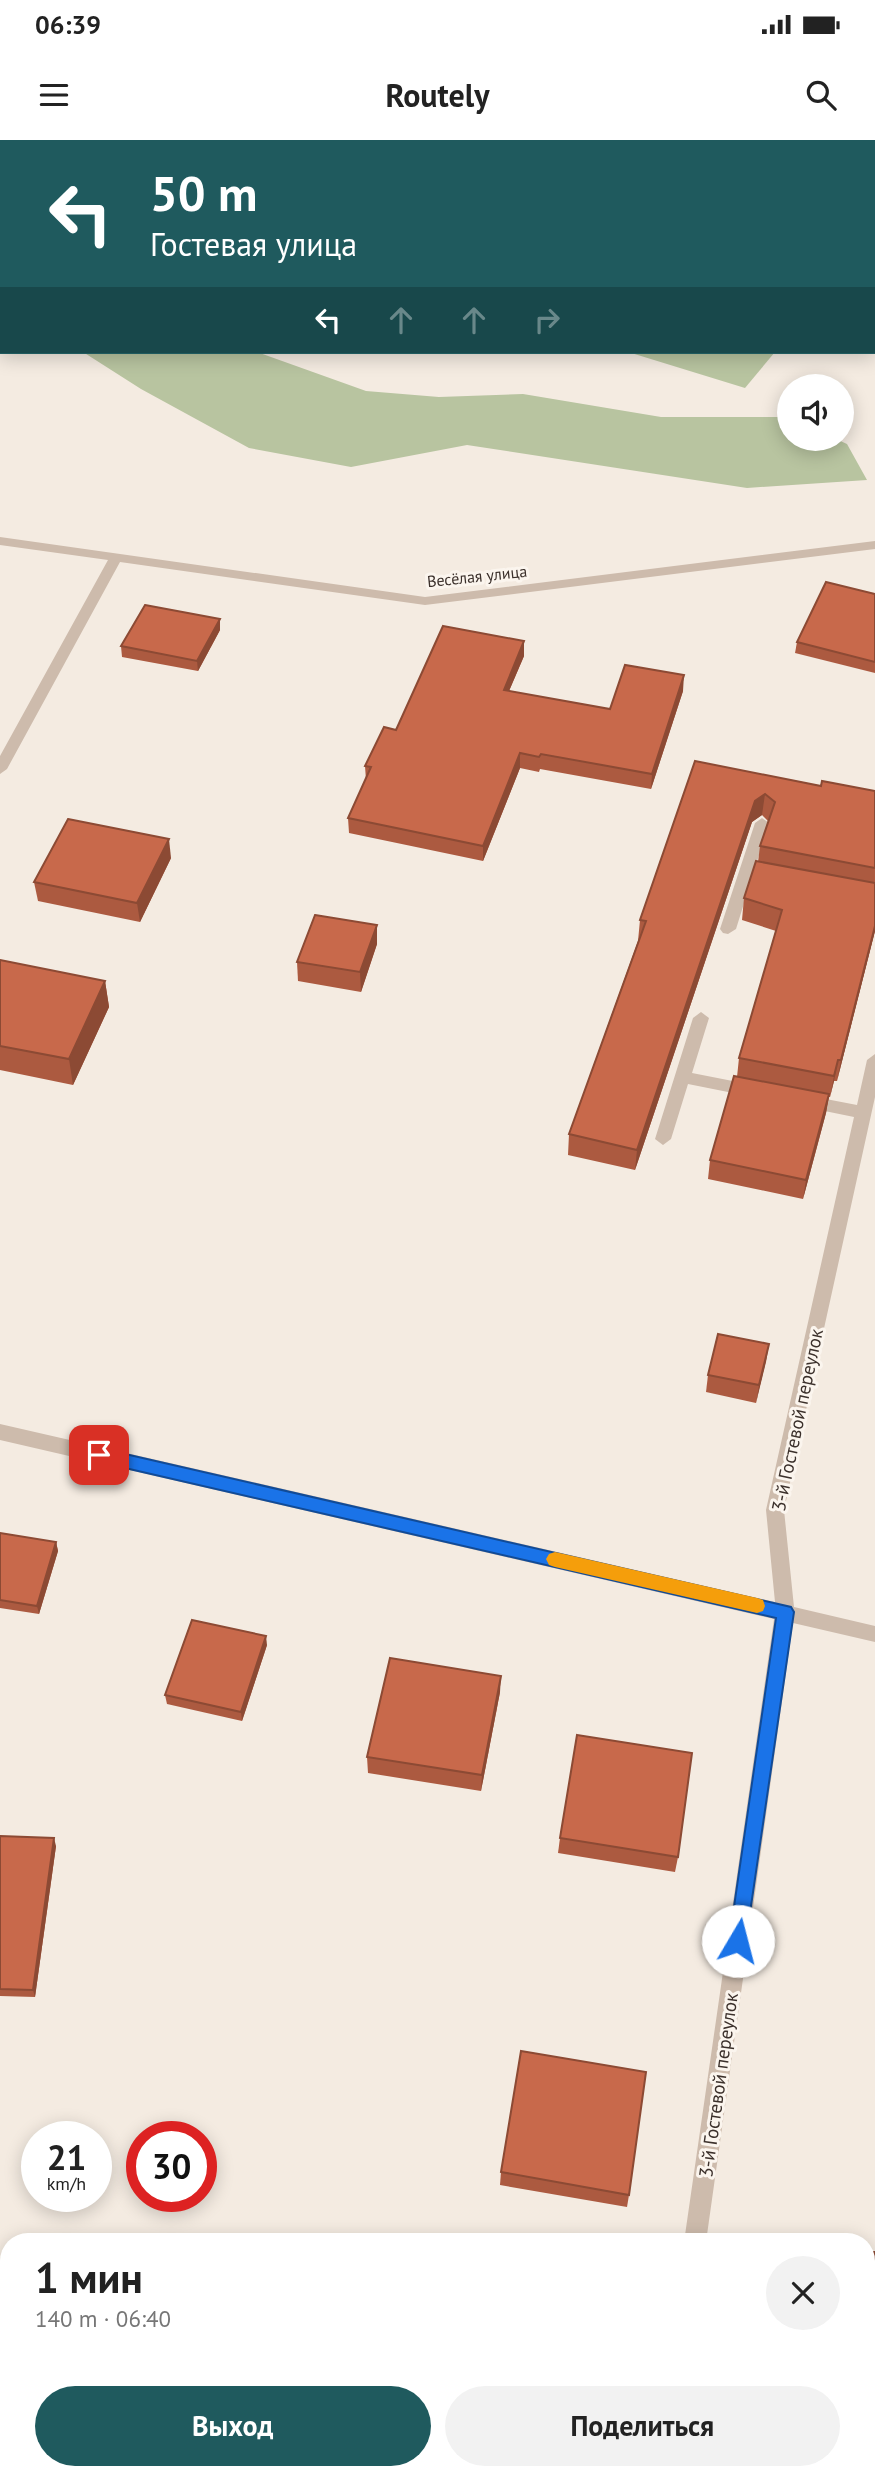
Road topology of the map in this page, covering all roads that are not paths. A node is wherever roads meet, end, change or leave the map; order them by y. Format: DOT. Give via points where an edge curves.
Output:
graph roads {
  1 [pos="0,541"];
  2 [pos="875,545"];
  3 [pos="117,556"];
  4 [pos="0,769"];
  5 [pos="762,823"];
  6 [pos="745,874"];
  7 [pos="797,884"];
  8 [pos="728,929"];
  9 [pos="701,1017"];
  10 [pos="875,1060"];
  11 [pos="682,1077"];
  12 [pos="863,1112"];
  13 [pos="663,1139"];
  14 [pos="0,1432"];
  15 [pos="785,1612"];
  16 [pos="875,1634"];
  17 [pos="696,2233"];
  1 -- 3 [label="street, Весёлая улица"];
  2 -- 3 [label="street, Весёлая улица" via="425,601"];
  3 -- 4 [label="street"];
  5 -- 6 [label="street"];
  6 -- 7 [label="street"];
  6 -- 8 [label="street"];
  9 -- 11 [label="street"];
  10 -- 12 [label="street, 3-й Гостевой переулок"];
  11 -- 12 [label="street"];
  11 -- 13 [label="street"];
  12 -- 15 [label="street, 3-й Гостевой переулок" via="775,1510"];
  14 -- 15 [label="street"];
  15 -- 16 [label="street"];
  15 -- 17 [label="street, 3-й Гостевой переулок"];
}
